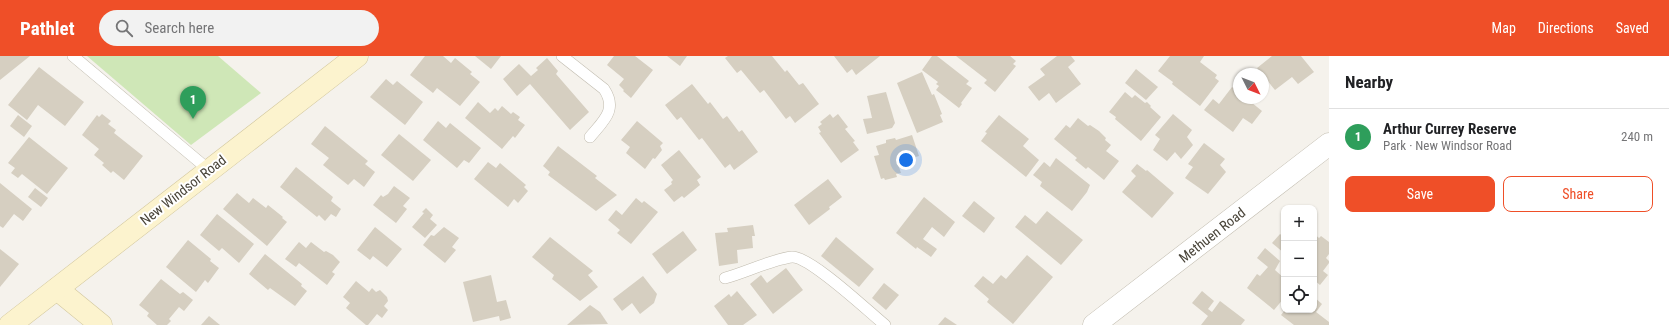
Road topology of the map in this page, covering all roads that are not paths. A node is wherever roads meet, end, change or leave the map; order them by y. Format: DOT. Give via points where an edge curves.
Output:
graph roads {
  1 [pos="73,56"];
  2 [pos="357,56"];
  3 [pos="562,56"];
  4 [pos="590,137"];
  5 [pos="1329,144"];
  6 [pos="209,170"];
  7 [pos="725,278"];
  8 [pos="57,288"];
  9 [pos="10,325"];
  10 [pos="101,325"];
  11 [pos="885,325"];
  12 [pos="1094,325"];
  1 -- 6 [label="lane"];
  2 -- 6 [label="main road, New Windsor Road"];
  3 -- 4 [label="lane" via="608,95 608,114"];
  5 -- 12 [label="street, Methuen Road"];
  6 -- 8 [label="main road, New Windsor Road"];
  7 -- 11 [label="lane" via="775,261 798,258 844,290"];
  8 -- 9 [label="main road, New Windsor Road"];
  8 -- 10 [label="main road"];
}
